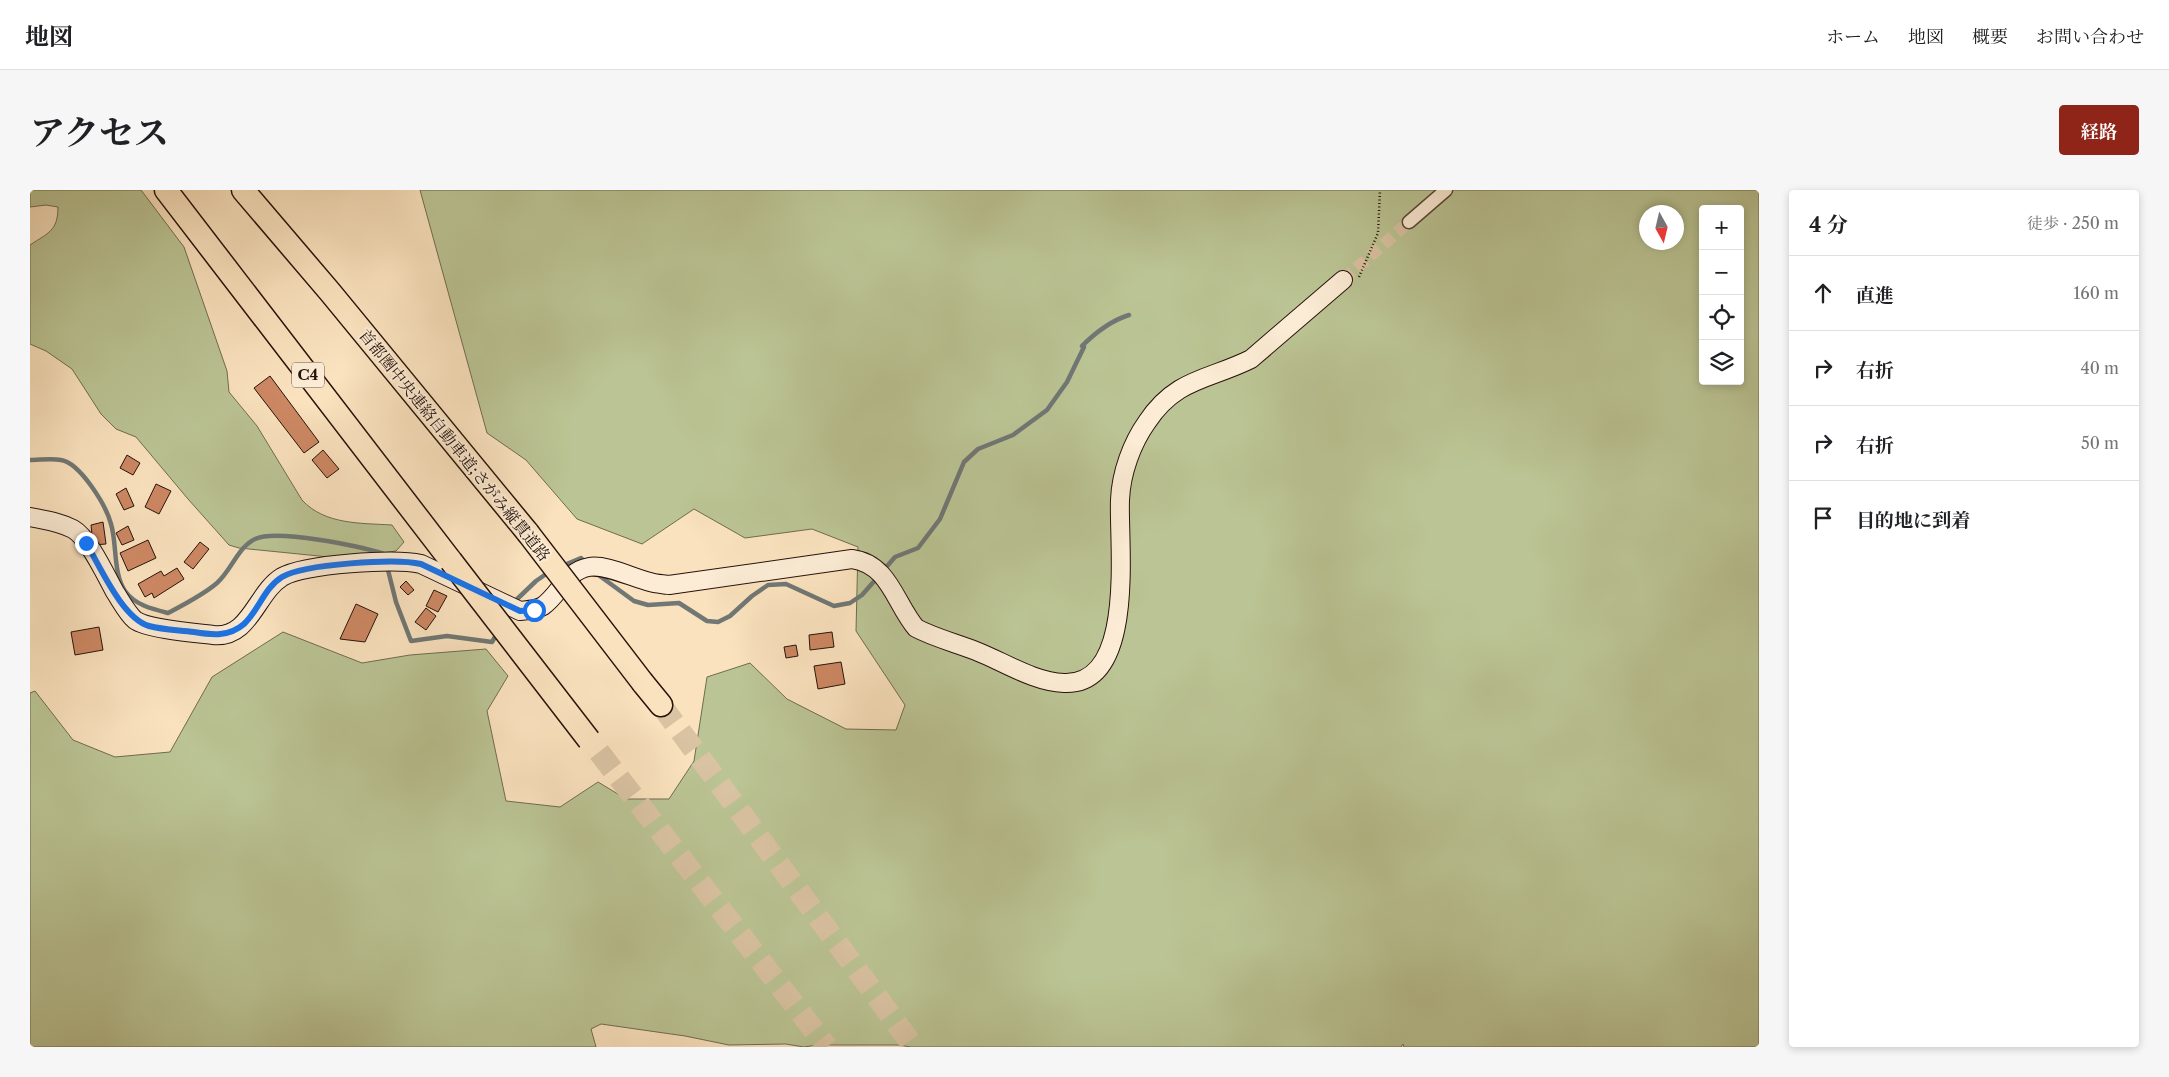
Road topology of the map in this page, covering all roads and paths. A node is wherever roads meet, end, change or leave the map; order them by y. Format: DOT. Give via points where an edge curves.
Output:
graph roads {
  1 [pos="166,190"];
  2 [pos="243,190"];
  3 [pos="1380,190"];
  4 [pos="1446,190"];
  5 [pos="1409,222"];
  6 [pos="1350,280"];
  7 [pos="30,517"];
  8 [pos="661,706"];
  9 [pos="594,746"];
  1 -- 9 [label="highway, C4, bridge"];
  2 -- 8 [label="highway, 首都圏中央連絡自動車道;さがみ縦貫道路, bridge" via="528,533"];
  3 -- 6 [label="path" via="1378,233"];
  4 -- 5 [label="street"];
  6 -- 7 [label="street" via="1251,359 1234,368 1199,378 1168,397 1137,436 1120,499 1119,612 1110,650 1096,672 1067,684 1053,682 916,628 906,616 894,590 878,572 862,561 852,559 669,584 652,583 605,568 585,568 567,579 544,605 520,611 421,564 407,561 308,570 283,577 269,587 245,623 232,632 216,635 149,626 136,620 75,530 53,521"];
}
